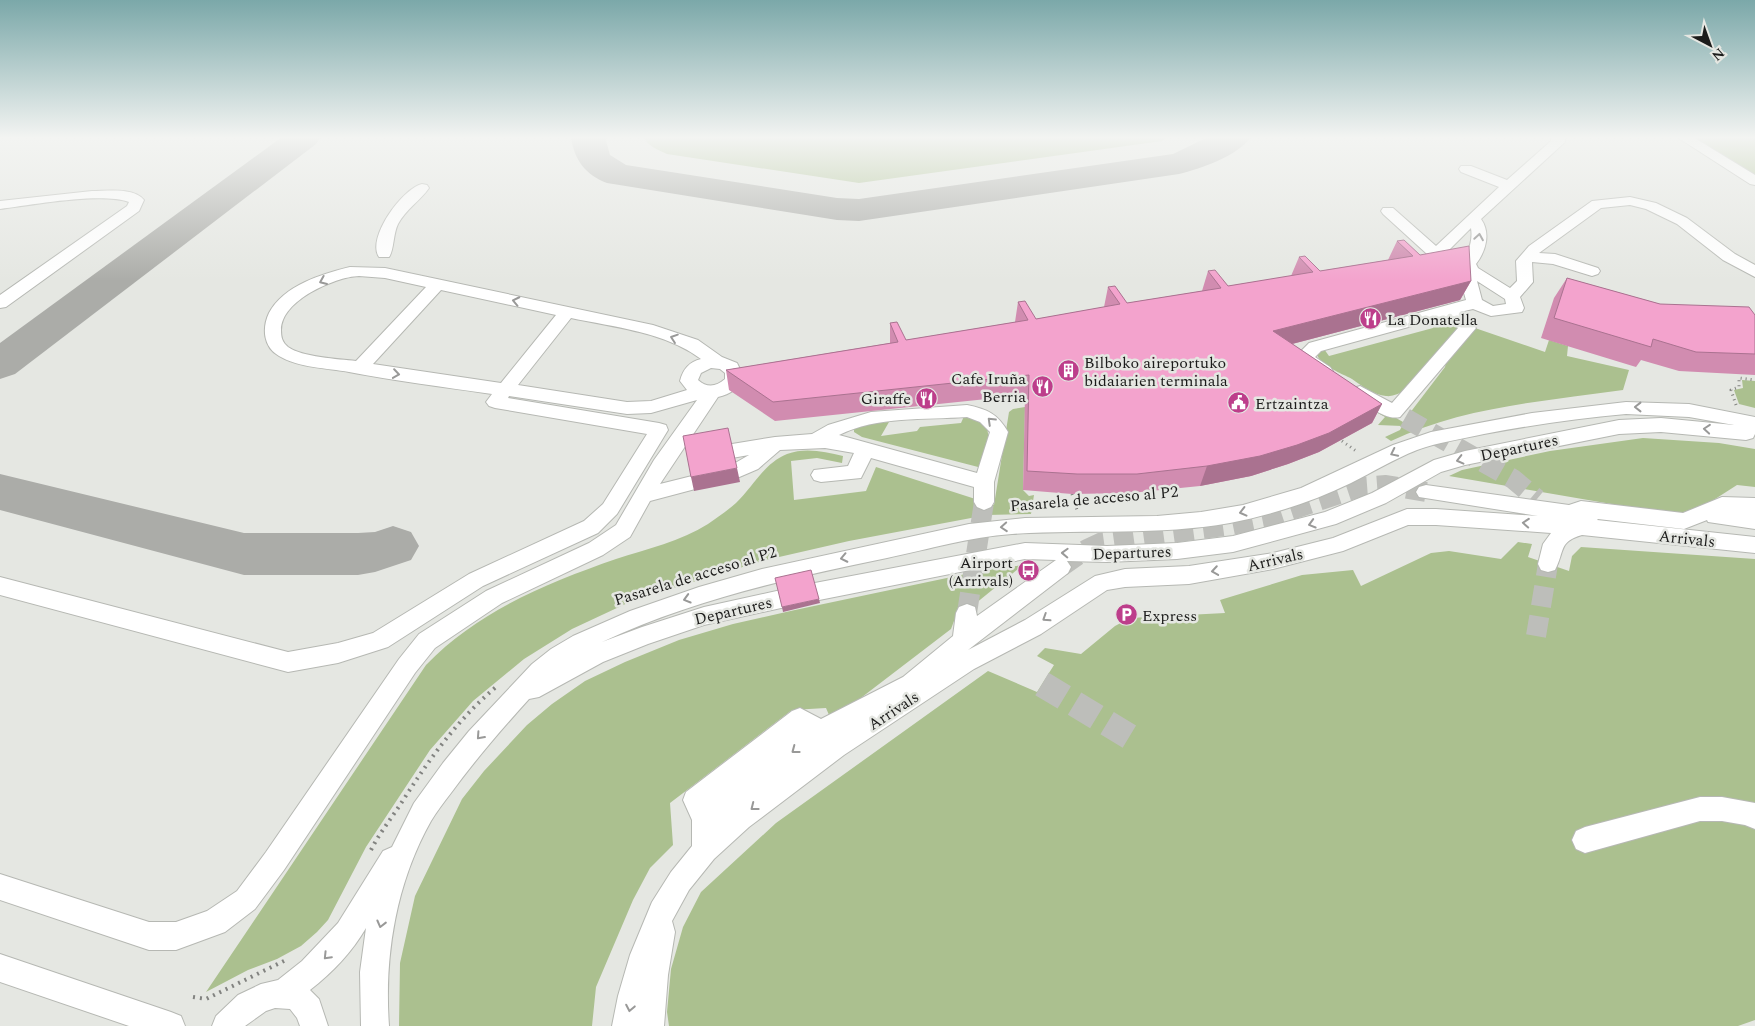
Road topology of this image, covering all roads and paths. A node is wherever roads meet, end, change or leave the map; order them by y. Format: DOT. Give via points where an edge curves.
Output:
graph roads {
  1 [pos="1508,186"];
  2 [pos="422,188"];
  3 [pos="0,205"];
  4 [pos="1388,211"];
  5 [pos="1473,218"];
  6 [pos="1540,245"];
  7 [pos="1436,253"];
  8 [pos="384,254"];
  9 [pos="1527,257"];
  10 [pos="1555,259"];
  11 [pos="1470,267"];
  12 [pos="1592,271"];
  13 [pos="351,272"];
  14 [pos="1755,272"];
  15 [pos="1416,273"];
  16 [pos="412,279"];
  17 [pos="438,284"];
  18 [pos="1512,296"];
  19 [pos="0,303"];
  20 [pos="1475,303"];
  21 [pos="1449,311"];
  22 [pos="567,312"];
  23 [pos="716,362"];
  24 [pos="359,369"];
  25 [pos="1755,380"];
  26 [pos="722,389"];
  27 [pos="507,390"];
  28 [pos="1736,406"];
  29 [pos="1755,424"];
  30 [pos="1755,436"];
  31 [pos="818,439"];
  32 [pos="1342,441"];
  33 [pos="777,442"];
  34 [pos="1361,448"];
  35 [pos="866,449"];
  36 [pos="732,450"];
  37 [pos="1356,451"];
  38 [pos="1350,454"];
  39 [pos="688,459"];
  40 [pos="662,465"];
  41 [pos="737,472"];
  42 [pos="821,476"];
  43 [pos="984,482"];
  44 [pos="692,483"];
  45 [pos="1426,492"];
  46 [pos="1755,492"];
  47 [pos="1072,494"];
  48 [pos="644,496"];
  49 [pos="984,502"];
  50 [pos="1722,505"];
  51 [pos="1755,506"];
  52 [pos="1076,507"];
  53 [pos="1550,507"];
  54 [pos="1085,511"];
  55 [pos="1068,512"];
  56 [pos="1702,516"];
  57 [pos="1755,521"];
  58 [pos="1584,528"];
  59 [pos="1696,538"];
  60 [pos="1755,545"];
  61 [pos="1548,564"];
  62 [pos="1061,567"];
  63 [pos="0,586"];
  64 [pos="967,613"];
  65 [pos="963,642"];
  66 [pos="506,693"];
  67 [pos="828,739"];
  68 [pos="421,814"];
  69 [pos="1755,817"];
  70 [pos="1585,840"];
  71 [pos="705,850"];
  72 [pos="368,856"];
  73 [pos="0,886"];
  74 [pos="662,912"];
  75 [pos="297,955"];
  76 [pos="0,968"];
  77 [pos="284,993"];
  78 [pos="193,997"];
  79 [pos="171,1026"];
  80 [pos="226,1026"];
  81 [pos="314,1026"];
  82 [pos="376,1026"];
  83 [pos="626,1026"];
  84 [pos="650,1026"];
  1 -- 5 [label="street"];
  2 -- 8 [label="street" via="401,207 388,227 383,243"];
  3 -- 19 [label="street" via="109,194 131,196 137,200 134,208"];
  4 -- 7 [label="street"];
  5 -- 7 [label="street"];
  11 -- 5 [label="street, one-way" via="1481,234"];
  6 -- 9 [label="street"];
  6 -- 10 [label="street"];
  6 -- 14 [label="street" via="1597,204 1630,201 1651,206 1682,221 1729,257"];
  7 -- 11 [label="street" via="1443,262"];
  7 -- 15 [label="street"];
  8 -- 13 [label="street" via="371,264"];
  8 -- 16 [label="street" via="392,269"];
  9 -- 10 [label="street"];
  9 -- 18 [label="street" via="1524,261 1525,282"];
  10 -- 12 [label="street"];
  11 -- 18 [label="street"];
  11 -- 20 [label="street" via="1467,275"];
  13 -- 16 [label="street" via="385,273"];
  13 -- 24 [label="street, one-way" via="308,287 290,299 277,314 271,330 274,342 286,353"];
  16 -- 17 [label="street"];
  22 -- 17 [label="street, one-way"];
  17 -- 24 [label="street"];
  18 -- 20 [label="street" via="1516,308 1491,311"];
  20 -- 21 [label="street"];
  21 -- 21 [label="street" via="1468,328 1400,415 1305,356 1315,346"];
  23 -- 22 [label="street, one-way" via="692,344 648,329"];
  22 -- 27 [label="street"];
  23 -- 26 [label="street" via="733,369 735,377"];
  23 -- 26 [label="street" via="700,365 690,374 689,382 694,388"];
  24 -- 27 [label="street, one-way"];
  25 -- 28 [label="path" via="1739,378 1739,387 1731,390"];
  26 -- 27 [label="street" via="651,407 627,408"];
  26 -- 40 [label="street"];
  27 -- 63 [label="street" via="495,402 658,430 610,509 591,527 476,580 380,640 338,653 288,662"];
  29 -- 66 [label="street, one-way" via="1706,412 1668,408 1605,408 1568,412 1408,446 1331,484 1281,502 1233,514 1157,524 995,528 829,561 684,600 614,626 580,643"];
  30 -- 66 [label="street, Departures, one-way" via="1708,428 1619,427 1434,466 1378,498 1329,519 1233,544 1177,551 1107,554 1025,551 799,595 704,616 642,636"];
  31 -- 33 [label="street"];
  31 -- 35 [label="street"];
  43 -- 31 [label="street, one-way" via="999,432 994,421 981,413 866,418"];
  32 -- 37 [label="path"];
  33 -- 36 [label="street"];
  33 -- 41 [label="street" via="752,464"];
  34 -- 37 [label="path"];
  35 -- 42 [label="street" via="854,473"];
  35 -- 43 [label="street"];
  37 -- 38 [label="path"];
  39 -- 40 [label="street"];
  40 -- 48 [label="street"];
  43 -- 49 [label="street"];
  44 -- 48 [label="street"];
  45 -- 53 [label="street"];
  46 -- 50 [label="street" via="1742,493"];
  47 -- 52 [label="path"];
  48 -- 73 [label="street" via="623,531 596,549 494,596 427,642 407,666 246,900 215,922 176,936 149,936"];
  50 -- 51 [label="street"];
  50 -- 56 [label="street"];
  53 -- 56 [label="street" via="1684,521"];
  53 -- 59 [label="street"];
  54 -- 55 [label="path, Pasarela de acceso al P2"];
  56 -- 57 [label="street"];
  58 -- 59 [label="street, Arrivals"];
  58 -- 61 [label="street" via="1560,535 1551,547"];
  58 -- 67 [label="street, Arrivals, one-way" via="1407,517 1336,545 1273,561 1189,575 1111,580 1094,587 1033,627"];
  59 -- 60 [label="street, Arrivals"];
  62 -- 65 [label="street"];
  64 -- 65 [label="street"];
  65 -- 67 [label="street" via="913,683 855,715"];
  66 -- 68 [label="street, one-way"];
  66 -- 72 [label="path" via="483,697 448,734"];
  67 -- 71 [label="street, one-way"];
  67 -- 71 [label="street, one-way" via="800,719 695,800 704,818"];
  68 -- 77 [label="street, one-way" via="348,933 312,971"];
  68 -- 82 [label="street, one-way" via="396,872 380,926 372,998"];
  69 -- 70 [label="street" via="1722,808 1700,809"];
  71 -- 74 [label="street" via="680,881"];
  74 -- 83 [label="street, one-way" via="644,955"];
  74 -- 84 [label="street"];
  75 -- 78 [label="path" via="206,999"];
  76 -- 79 [label="street"];
  77 -- 80 [label="street" via="266,996 247,1005"];
  77 -- 81 [label="street" via="300,997 310,1009"];
}
